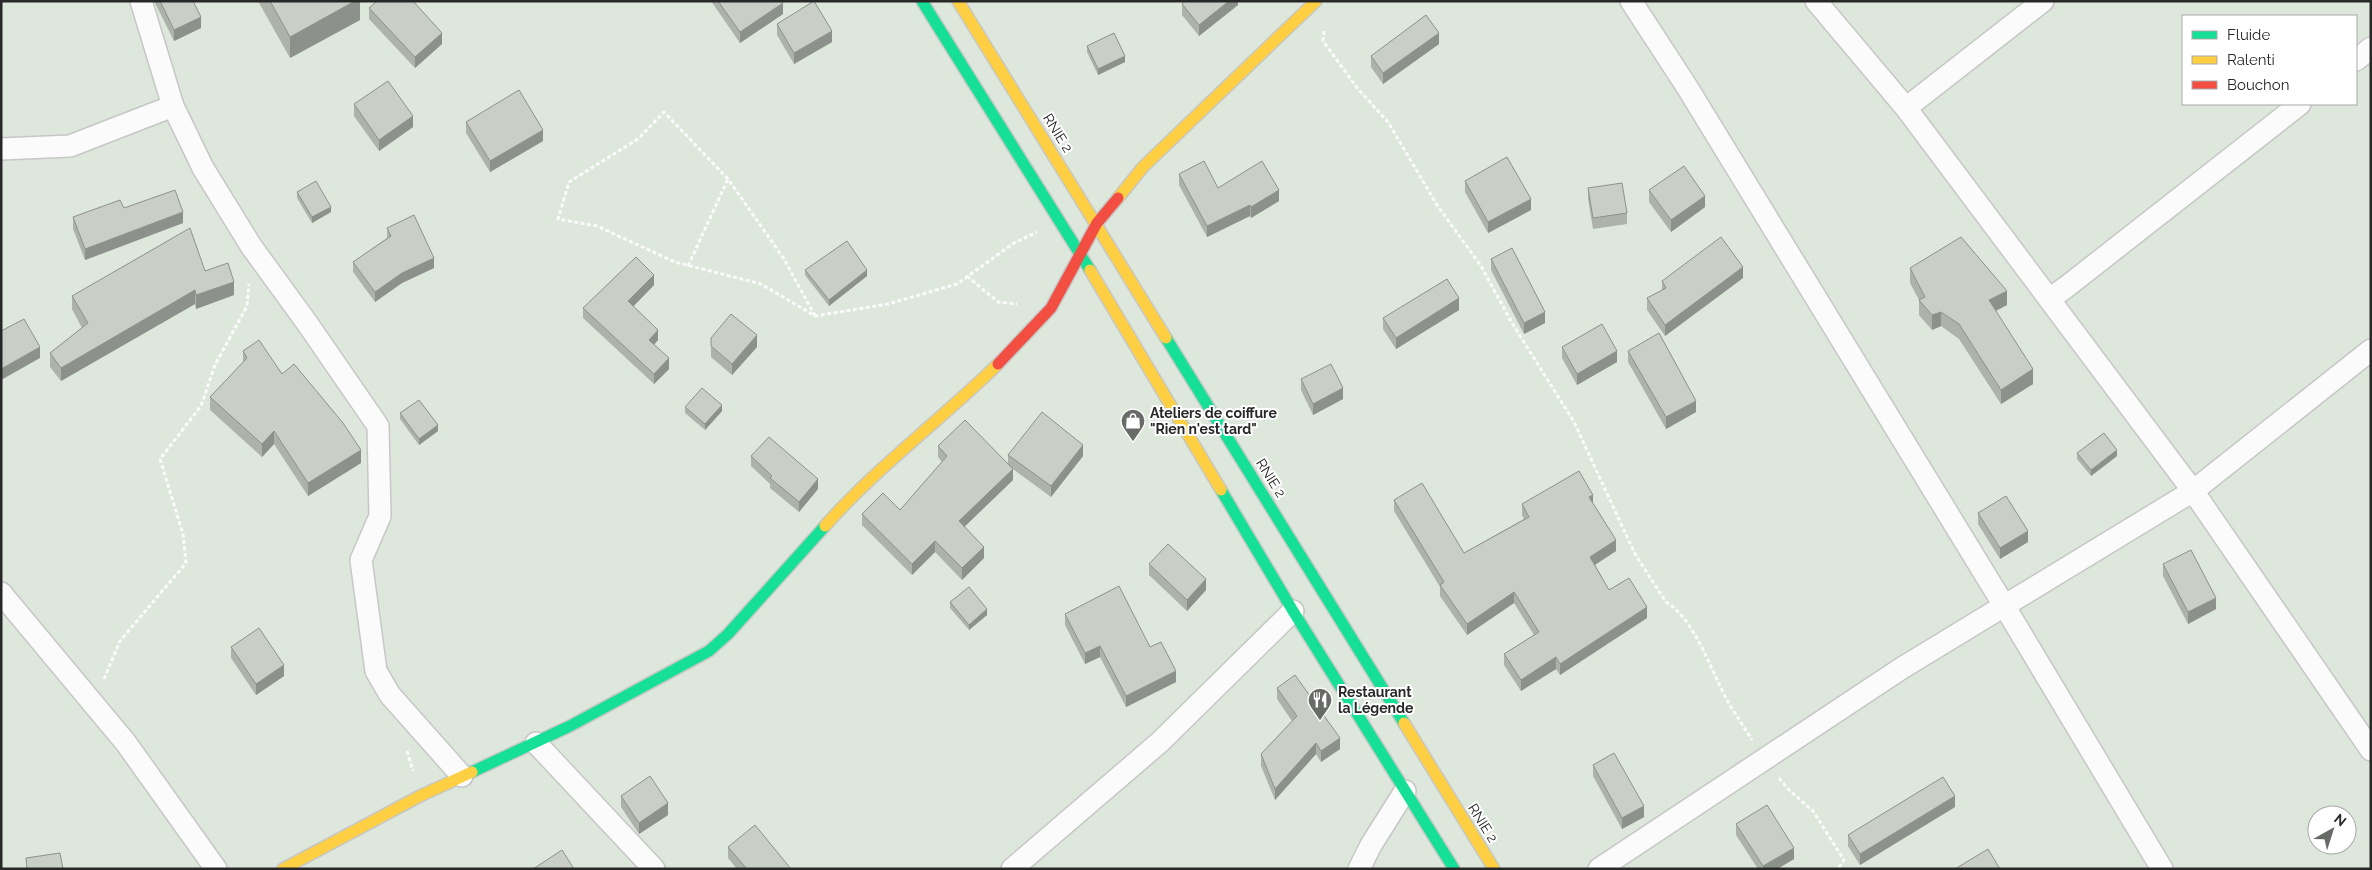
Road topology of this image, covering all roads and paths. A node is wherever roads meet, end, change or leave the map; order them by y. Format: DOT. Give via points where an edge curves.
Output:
graph roads {
  1 [pos="141,1"];
  2 [pos="922,1"];
  3 [pos="958,1"];
  4 [pos="1316,1"];
  5 [pos="1631,1"];
  6 [pos="1816,1"];
  7 [pos="2043,1"];
  8 [pos="1326,21"];
  9 [pos="2371,48"];
  10 [pos="2357,59"];
  11 [pos="2299,105"];
  12 [pos="173,106"];
  13 [pos="1906,108"];
  14 [pos="1,149"];
  15 [pos="728,178"];
  16 [pos="1060,222"];
  17 [pos="1097,223"];
  18 [pos="251,246"];
  19 [pos="1080,253"];
  20 [pos="688,266"];
  21 [pos="967,276"];
  22 [pos="2049,299"];
  23 [pos="1051,308"];
  24 [pos="815,316"];
  25 [pos="2371,350"];
  26 [pos="2194,491"];
  27 [pos="1,593"];
  28 [pos="2005,607"];
  29 [pos="1293,611"];
  30 [pos="94,704"];
  31 [pos="536,743"];
  32 [pos="2371,750"];
  33 [pos="1765,760"];
  34 [pos="462,776"];
  35 [pos="1405,791"];
  36 [pos="216,869"];
  37 [pos="283,869"];
  38 [pos="654,869"];
  39 [pos="1012,869"];
  40 [pos="1360,869"];
  41 [pos="1454,869"];
  42 [pos="1494,869"];
  43 [pos="1599,869"];
  44 [pos="1838,869"];
  45 [pos="2162,869"];
  1 -- 12 [label="street"];
  2 -- 16 [label="main road"];
  3 -- 17 [label="main road, RNIE 2 / RNIE 2"];
  4 -- 17 [label="main road" via="1143,167"];
  5 -- 28 [label="street"];
  6 -- 13 [label="street"];
  7 -- 13 [label="street"];
  8 -- 33 [label="path" via="1322,41 1388,122 1437,205 1481,266 1512,323 1574,422 1635,554 1666,602 1674,607 1694,634 1728,701"];
  9 -- 10 [label="street"];
  11 -- 22 [label="street"];
  12 -- 14 [label="street" via="70,146"];
  12 -- 18 [label="street" via="203,168"];
  13 -- 22 [label="street"];
  15 -- 20 [label="path"];
  15 -- 20 [label="path" via="664,112 638,139 569,182 558,219 597,226"];
  15 -- 24 [label="path" via="784,259"];
  16 -- 19 [label="main road"];
  16 -- 21 [label="path" via="1014,243"];
  17 -- 19 [label="main road"];
  17 -- 42 [label="main road, RNIE 2 / RNIE 2"];
  18 -- 30 [label="path" via="247,306 215,364 201,406 160,459 182,534 186,563 120,641"];
  18 -- 34 [label="street" via="378,426 380,516 361,560 376,671 390,695"];
  19 -- 23 [label="main road"];
  19 -- 29 [label="main road"];
  20 -- 24 [label="path" via="761,284"];
  21 -- 23 [label="path" via="998,302"];
  21 -- 24 [label="path" via="957,284 888,304"];
  22 -- 26 [label="street"];
  23 -- 31 [label="main road" via="966,395 848,500 710,651"];
  25 -- 26 [label="street"];
  26 -- 28 [label="street"];
  26 -- 32 [label="street"];
  27 -- 30 [label="street"];
  28 -- 33 [label="street" via="1902,668"];
  28 -- 45 [label="street"];
  29 -- 35 [label="main road"];
  29 -- 39 [label="street" via="1160,742"];
  30 -- 36 [label="street" via="126,743"];
  31 -- 34 [label="main road"];
  31 -- 38 [label="street"];
  33 -- 43 [label="street"];
  33 -- 44 [label="path" via="1789,790 1813,811 1844,860"];
  34 -- 37 [label="main road"];
  35 -- 40 [label="street"];
  35 -- 41 [label="main road"];
}
